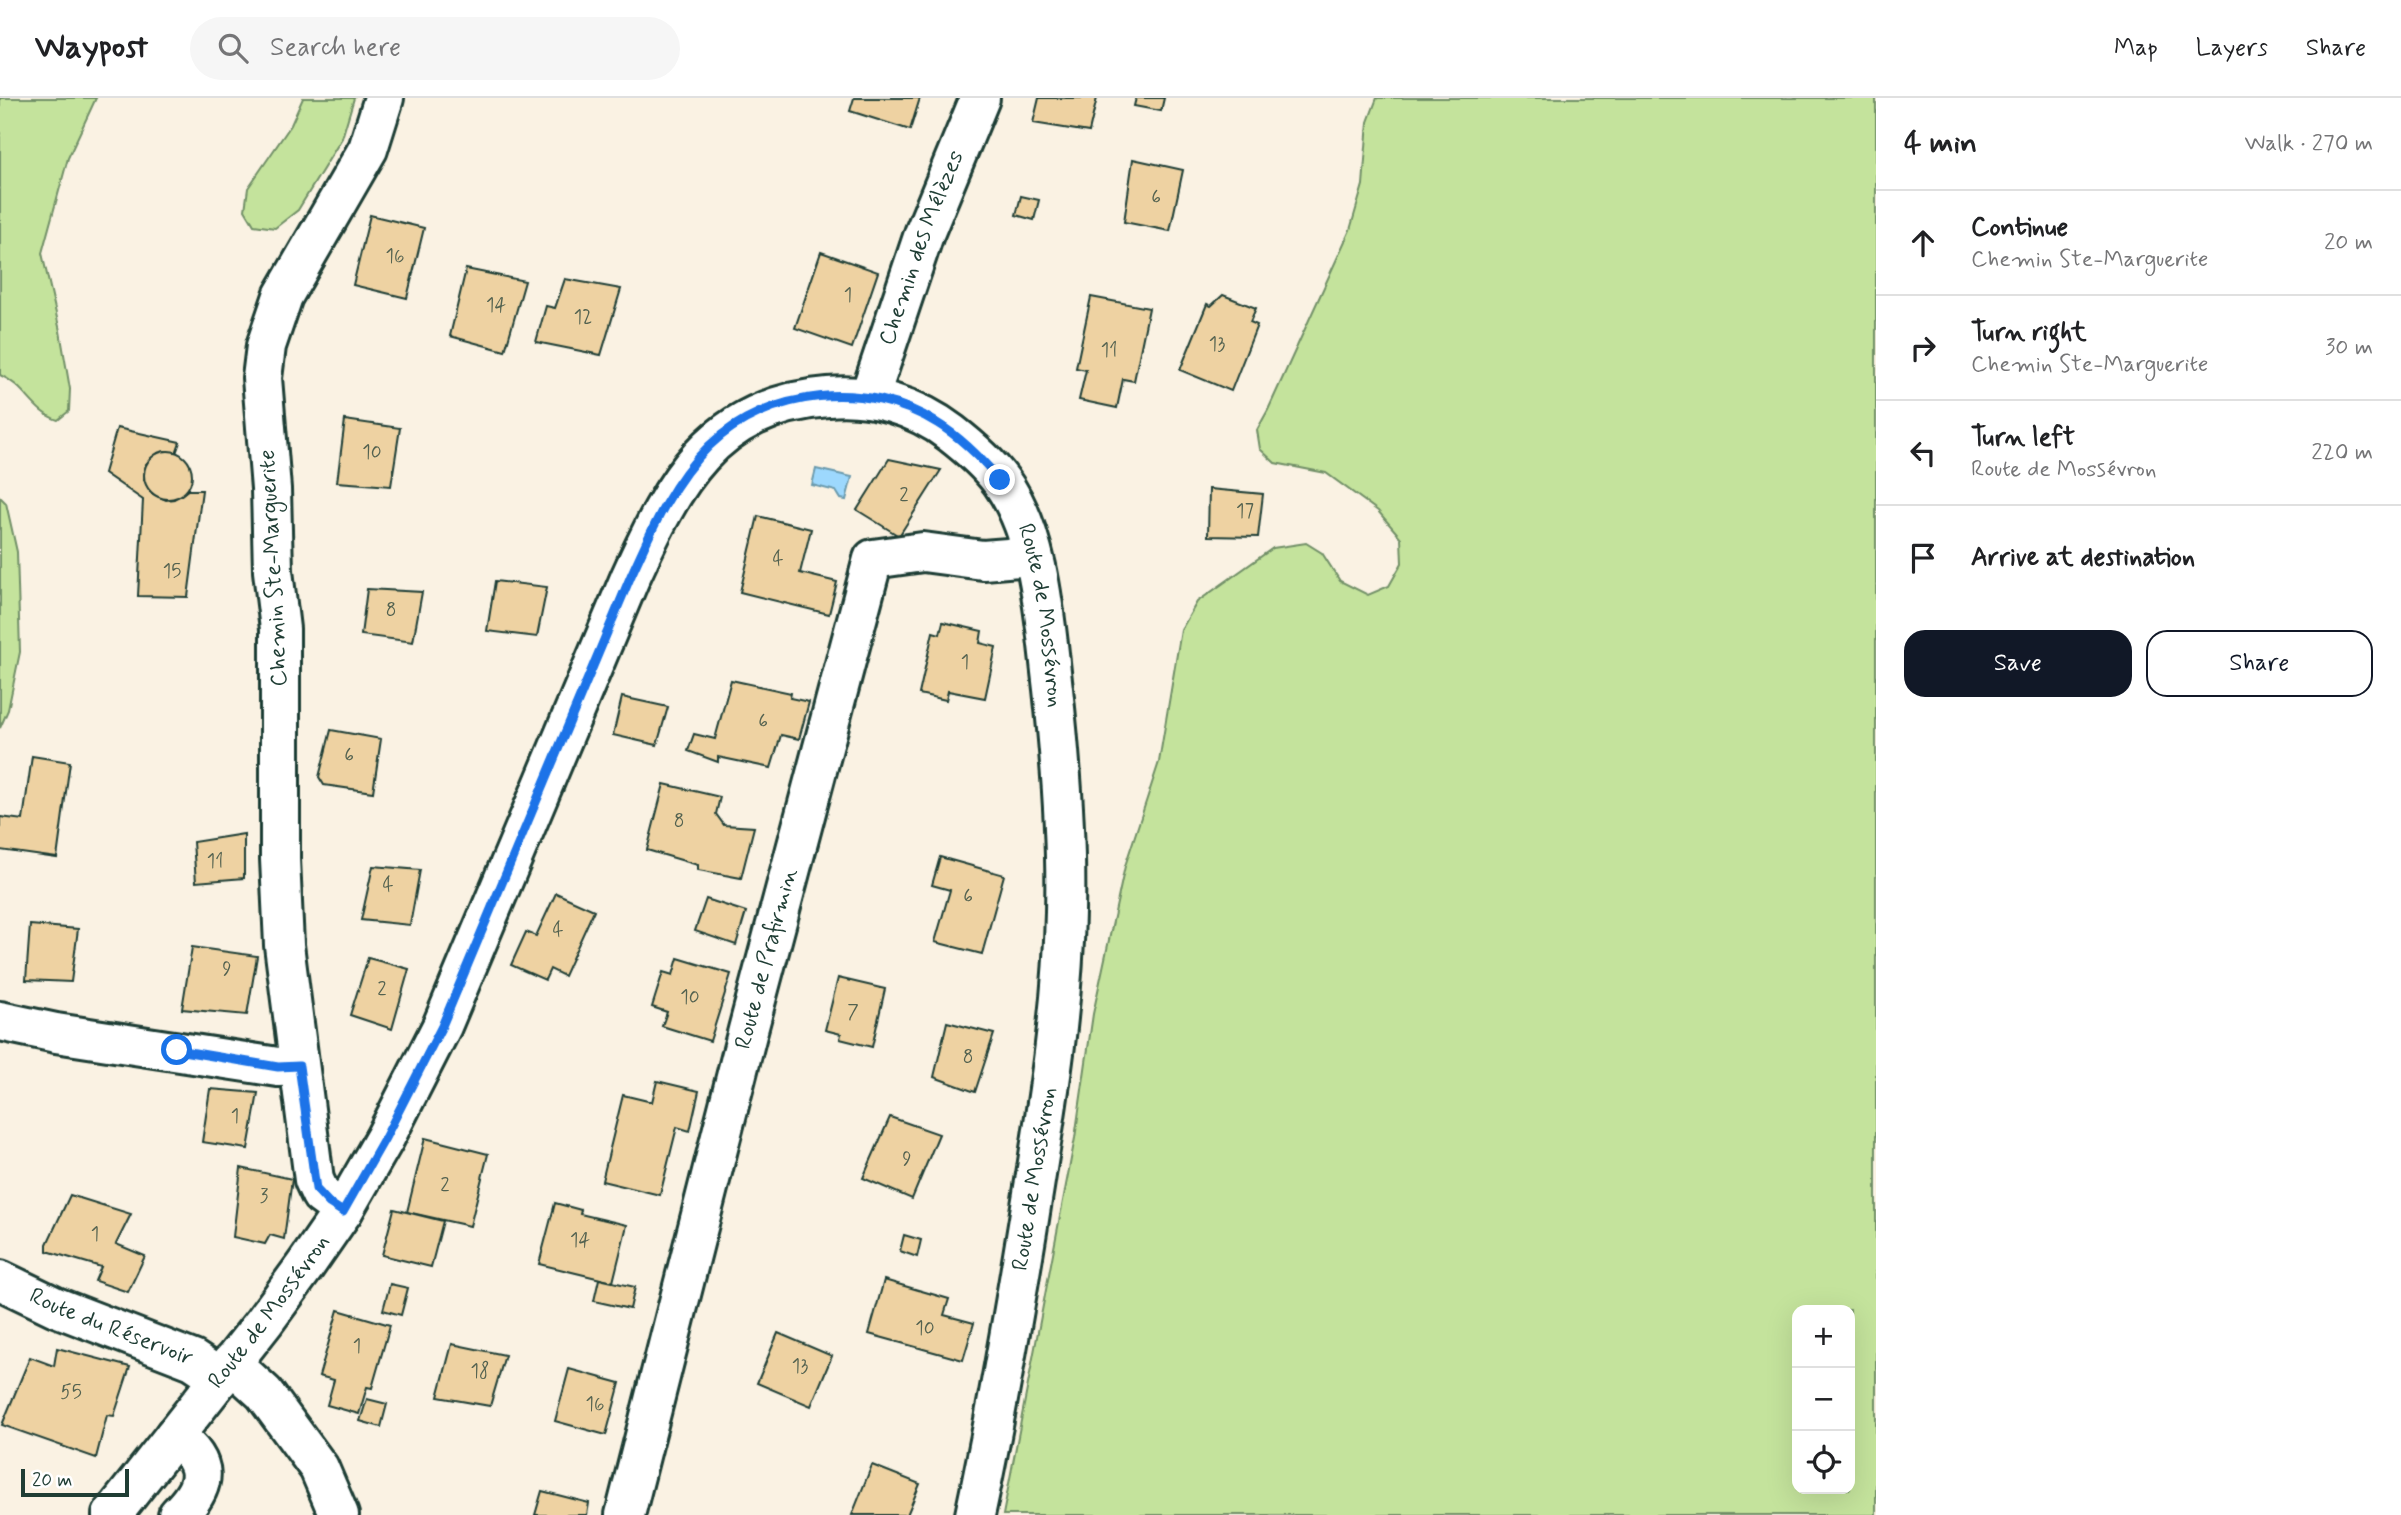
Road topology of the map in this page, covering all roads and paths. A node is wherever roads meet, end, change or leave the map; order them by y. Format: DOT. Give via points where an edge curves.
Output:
graph roads {
  1 [pos="384,98"];
  2 [pos="980,98"];
  3 [pos="869,398"];
  4 [pos="1032,556"];
  5 [pos="0,1021"];
  6 [pos="299,1066"];
  7 [pos="343,1212"];
  8 [pos="0,1280"];
  9 [pos="225,1371"];
  10 [pos="174,1436"];
  11 [pos="112,1515"];
  12 [pos="178,1515"];
  13 [pos="339,1515"];
  14 [pos="625,1515"];
  15 [pos="975,1515"];
  1 -- 6 [label="street, Chemin Ste-Marguerite" via="368,149 283,296 266,346 263,371 271,548 280,629 284,945"];
  2 -- 3 [label="street, Chemin des Mélèzes" via="924,234"];
  3 -- 4 [label="street, Route de Mossévron" via="938,423 974,452 1000,480 1014,504"];
  3 -- 7 [label="street, Route de Mossévron" via="810,398 760,412 710,446 674,490 630,578 442,1026"];
  4 -- 14 [label="street, Route de Prafirmin" via="983,560 923,552 873,559"];
  4 -- 15 [label="street, Route de Mossévron" via="1048,642 1064,814 1062,986 1040,1155"];
  5 -- 6 [label="street" via="278,1067"];
  6 -- 7 [label="street, Chemin Ste-Marguerite" via="316,1189"];
  7 -- 9 [label="street, Route de Mossévron"];
  8 -- 9 [label="street, Route du Réservoir" via="56,1307"];
  9 -- 10 [label="street, Route de Mossévron"];
  9 -- 13 [label="street, Route du Réservoir" via="264,1393 320,1468"];
  10 -- 11 [label="street, Route de Mossévron"];
  10 -- 12 [label="street" via="197,1458 202,1479"];
}
